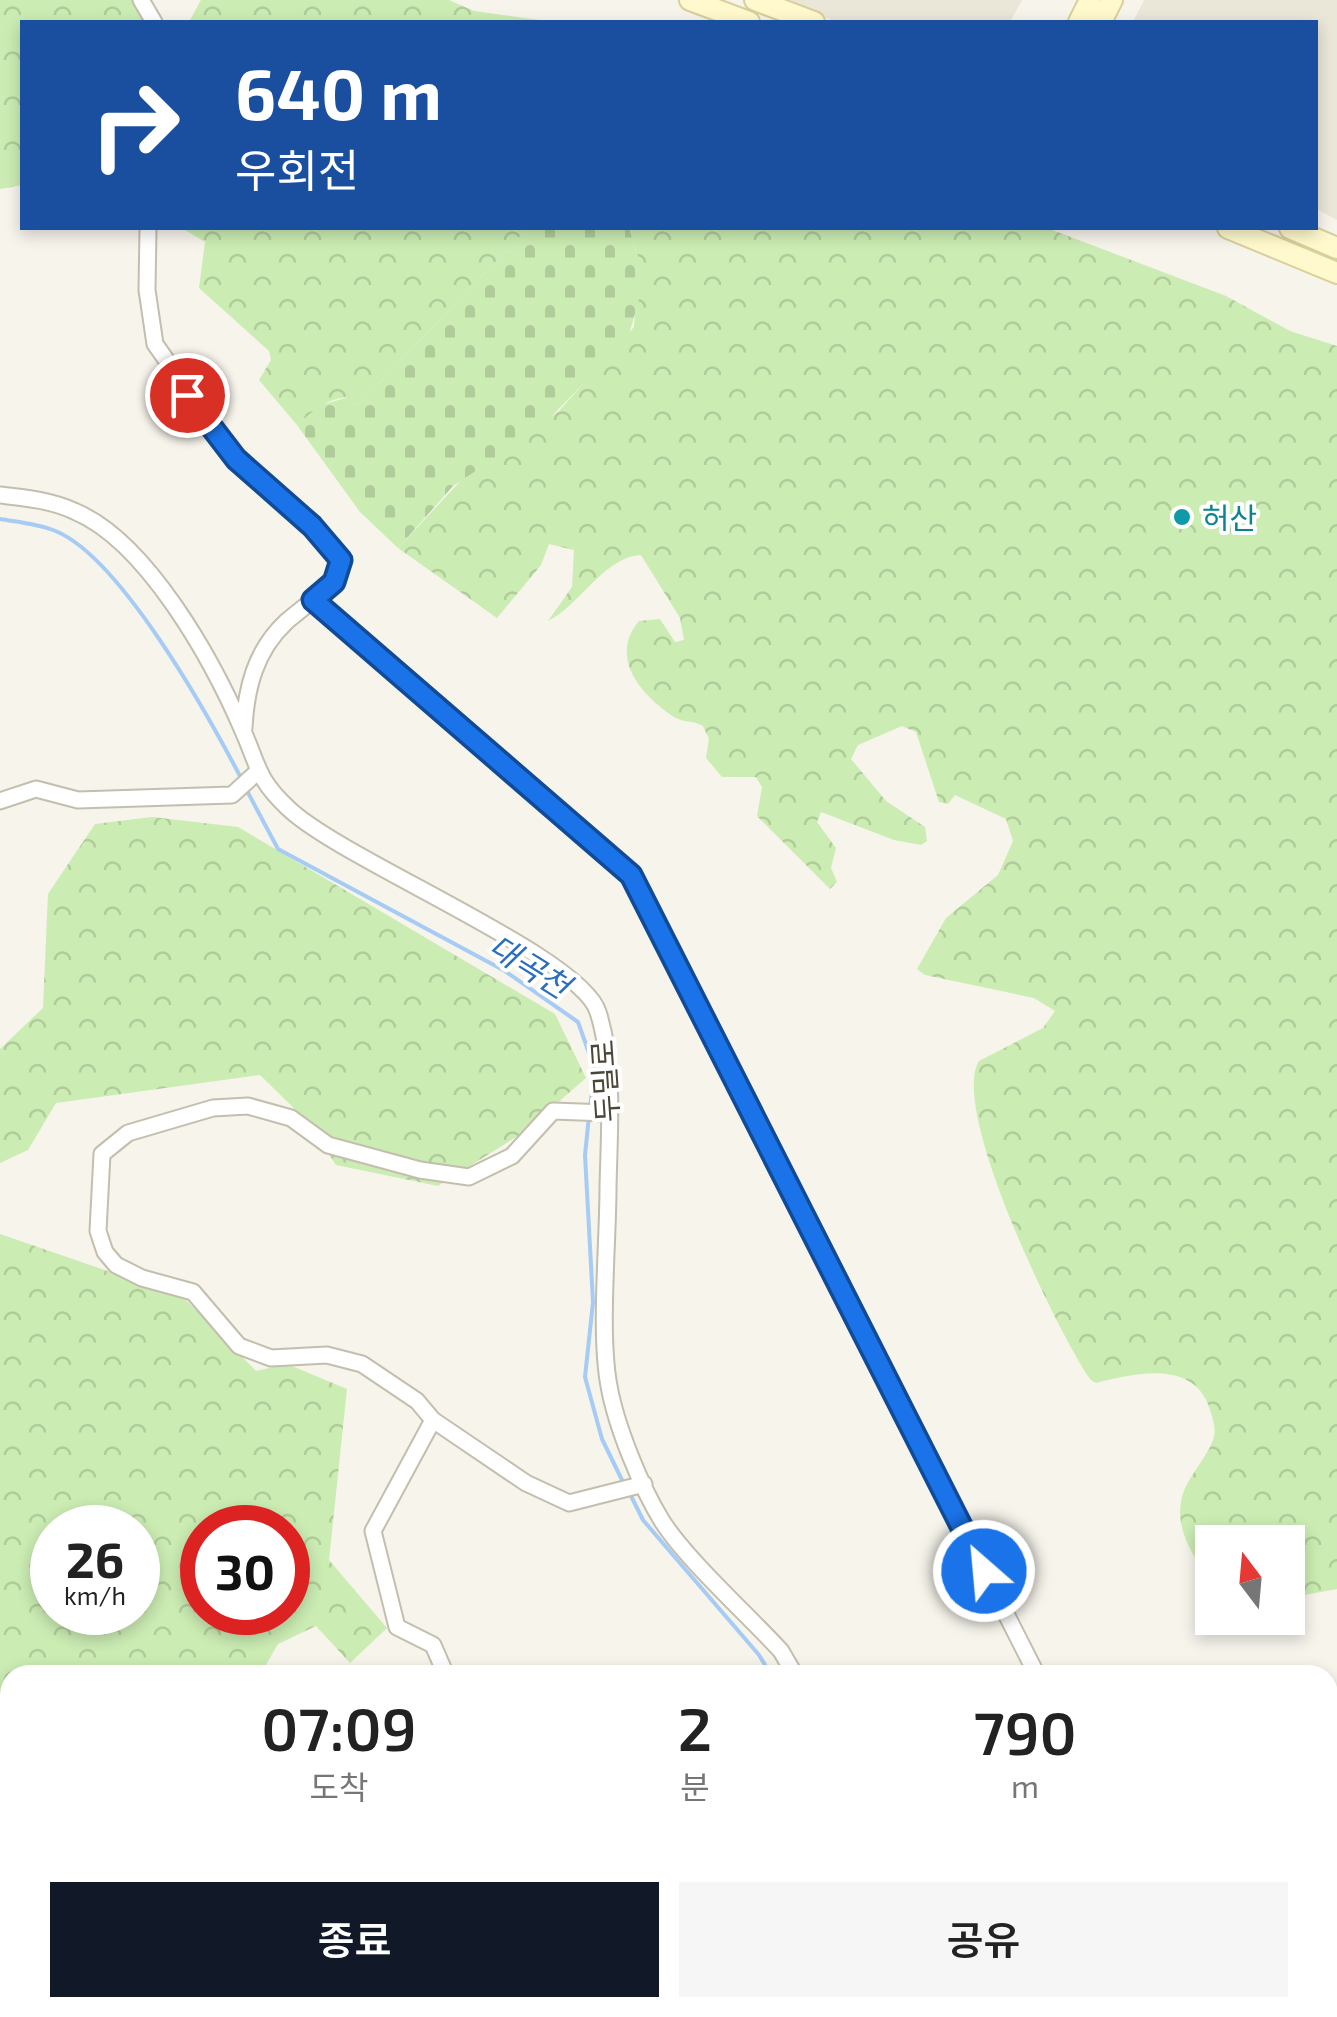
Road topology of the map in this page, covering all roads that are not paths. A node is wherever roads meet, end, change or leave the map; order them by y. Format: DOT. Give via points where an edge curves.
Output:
graph roads {
  1 [pos="690,0"];
  2 [pos="755,0"];
  3 [pos="745,20"];
  4 [pos="809,20"];
  5 [pos="148,230"];
  6 [pos="1233,230"];
  7 [pos="1295,230"];
  8 [pos="1337,248"];
  9 [pos="1337,273"];
  10 [pos="0,495"];
  11 [pos="313,600"];
  12 [pos="244,732"];
  13 [pos="253,775"];
  14 [pos="0,802"];
  15 [pos="596,1111"];
  16 [pos="433,1420"];
  17 [pos="633,1487"];
  18 [pos="442,1665"];
  19 [pos="789,1665"];
  20 [pos="1032,1665"];
  1 -- 3 [label="street"];
  2 -- 4 [label="street"];
  5 -- 11 [label="street" via="155,344 236,459 341,560 334,582"];
  6 -- 9 [label="street"];
  7 -- 8 [label="street"];
  10 -- 12 [label="street, 두밀로" via="78,512 142,562"];
  11 -- 12 [label="street" via="281,626 247,682"];
  11 -- 20 [label="street" via="631,875"];
  12 -- 13 [label="street, 두밀로"];
  13 -- 14 [label="street" via="232,795 78,800 36,790"];
  13 -- 15 [label="street, 두밀로" via="290,812 552,965 598,1008"];
  15 -- 16 [label="street" via="553,1111 512,1156 470,1177 328,1144 291,1118 248,1106 212,1108 139,1130 102,1154 98,1232 116,1265 193,1292 239,1346 256,1355 327,1355 362,1364 417,1401"];
  15 -- 17 [label="street, 두밀로" via="609,1386"];
  16 -- 17 [label="street" via="526,1483 569,1503"];
  16 -- 18 [label="street" via="373,1531 397,1627 433,1645"];
  17 -- 19 [label="street, 두밀로"];
}
